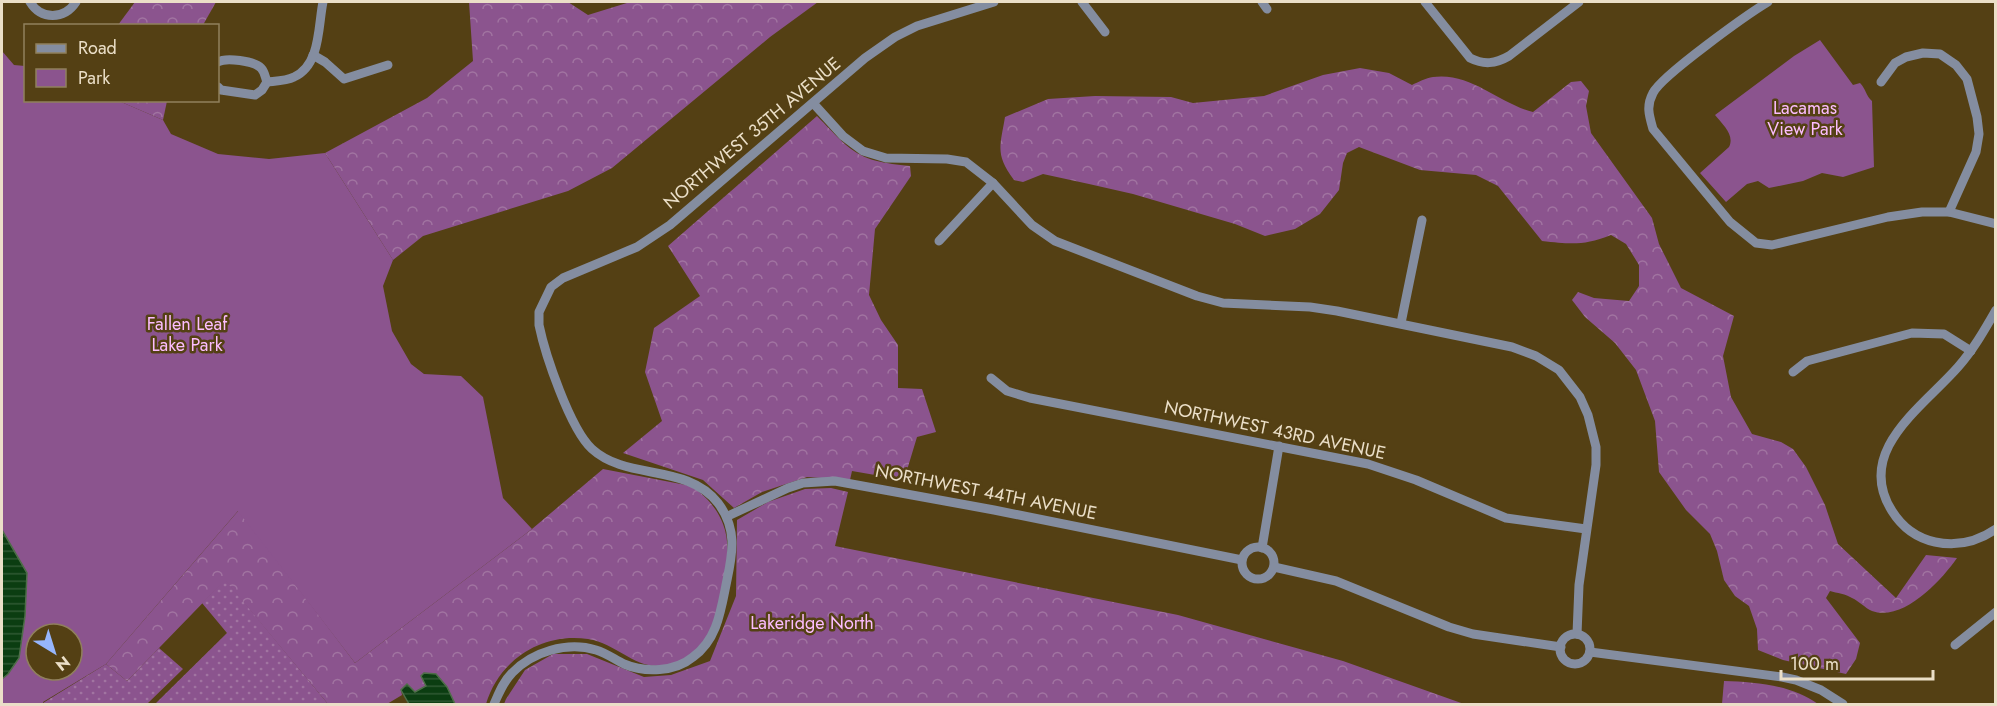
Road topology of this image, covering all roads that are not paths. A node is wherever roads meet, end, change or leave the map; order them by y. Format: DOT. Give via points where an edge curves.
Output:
graph roads {
  1 [pos="30,2"];
  2 [pos="75,2"];
  3 [pos="323,2"];
  4 [pos="994,2"];
  5 [pos="1082,2"];
  6 [pos="1425,2"];
  7 [pos="1579,2"];
  8 [pos="1768,2"];
  9 [pos="1105,32"];
  10 [pos="313,55"];
  11 [pos="219,62"];
  12 [pos="388,65"];
  13 [pos="267,82"];
  14 [pos="1881,82"];
  15 [pos="219,88"];
  16 [pos="813,103"];
  17 [pos="993,183"];
  18 [pos="1949,212"];
  19 [pos="1422,220"];
  20 [pos="1995,224"];
  21 [pos="939,241"];
  22 [pos="1995,310"];
  23 [pos="1401,323"];
  24 [pos="1971,351"];
  25 [pos="1793,372"];
  26 [pos="991,378"];
  27 [pos="1279,446"];
  28 [pos="728,516"];
  29 [pos="1586,529"];
  30 [pos="1995,529"];
  31 [pos="1262,548"];
  32 [pos="1242,560"];
  33 [pos="1274,567"];
  34 [pos="1995,612"];
  35 [pos="1577,634"];
  36 [pos="1955,645"];
  37 [pos="1561,647"];
  38 [pos="1590,652"];
  39 [pos="1841,704"];
  40 [pos="494,705"];
  1 -- 2 [label="street" via="41,14 53,16 65,13"];
  3 -- 10 [label="street"];
  4 -- 16 [label="street, NORTHWEST 35TH AVENUE" via="917,26 895,37"];
  5 -- 9 [label="street"];
  6 -- 7 [label="street" via="1470,58 1488,63 1509,56"];
  8 -- 18 [label="street" via="1668,76 1653,91 1647,110 1653,129 1730,222 1756,243 1772,245 1888,217"];
  10 -- 12 [label="street" via="344,79"];
  10 -- 13 [label="street" via="297,76"];
  11 -- 13 [label="street" via="228,59 255,64 264,71"];
  13 -- 15 [label="street" via="255,95"];
  14 -- 18 [label="street" via="1895,63 1923,53 1940,54 1967,79 1979,134 1976,152"];
  16 -- 17 [label="street" via="862,151 886,158 958,160 973,166"];
  16 -- 28 [label="street, NORTHWEST 35TH AVENUE" via="670,225 637,247 551,286 539,312 541,336 570,418 585,442 616,464 683,479 702,488"];
  17 -- 21 [label="street"];
  17 -- 23 [label="street" via="1028,221 1055,241 1197,296 1223,303 1310,307"];
  18 -- 20 [label="street"];
  19 -- 23 [label="street"];
  22 -- 24 [label="street"];
  23 -- 29 [label="street" via="1512,347 1558,370 1580,397 1596,447"];
  24 -- 25 [label="street" via="1944,334 1912,333 1807,361"];
  24 -- 30 [label="street" via="1898,430 1886,450 1881,482 1886,500 1900,522 1927,540 1959,544 1975,541"];
  26 -- 27 [label="street, NORTHWEST 43RD AVENUE" via="1007,391 1030,398"];
  27 -- 29 [label="street, NORTHWEST 43RD AVENUE" via="1384,468 1506,518"];
  27 -- 31 [label="street"];
  28 -- 32 [label="street, NORTHWEST 44TH AVENUE" via="803,483 835,481"];
  28 -- 40 [label="street" via="732,555 718,622 710,639 692,658 652,670 632,667 586,647 556,649 534,657 511,674"];
  29 -- 35 [label="street"];
  31 -- 32 [label="street" via="1253,548"];
  31 -- 33 [label="street" via="1272,556"];
  32 -- 33 [label="street" via="1244,571 1253,579 1266,577"];
  33 -- 37 [label="street" via="1336,580 1473,634"];
  34 -- 36 [label="street"];
  35 -- 37 [label="street" via="1566,637"];
  35 -- 38 [label="street" via="1588,641"];
  37 -- 38 [label="street" via="1563,658 1573,663 1584,661"];
  38 -- 39 [label="street" via="1796,680"];
}
